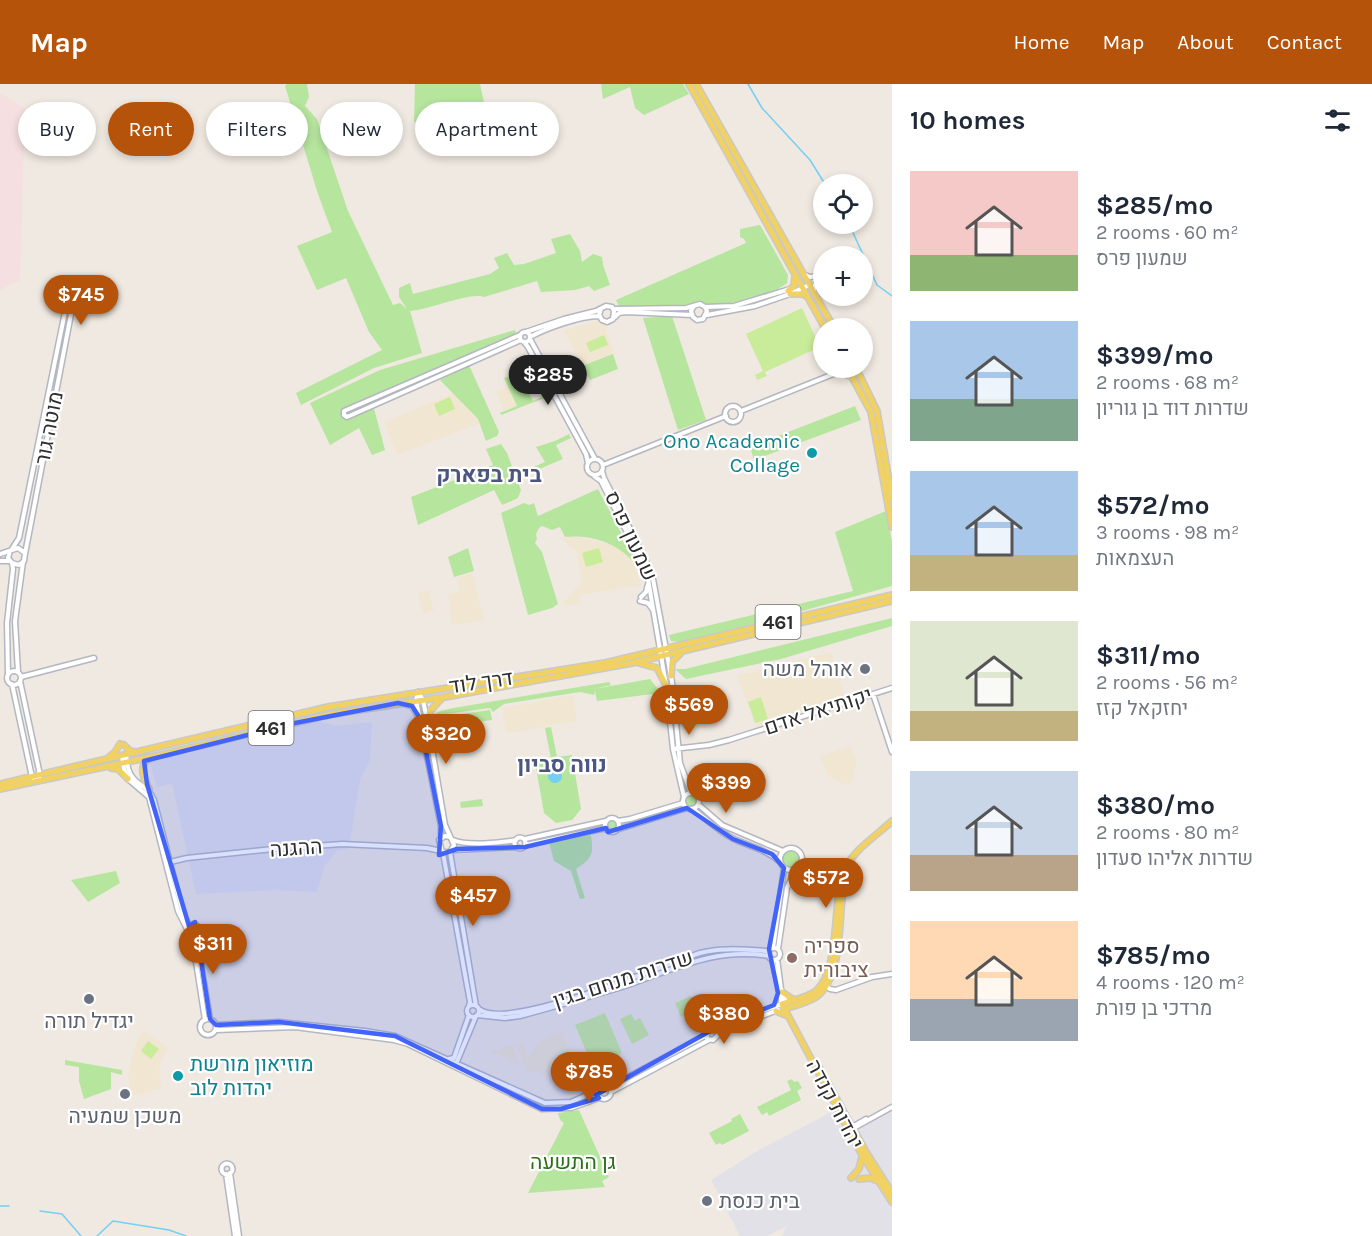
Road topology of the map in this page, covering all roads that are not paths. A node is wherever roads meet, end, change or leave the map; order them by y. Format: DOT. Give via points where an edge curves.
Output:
graph roads {
  1 [pos="689,84"];
  2 [pos="696,84"];
  3 [pos="712,119"];
  4 [pos="802,272"];
  5 [pos="795,276"];
  6 [pos="813,277"];
  7 [pos="808,283"];
  8 [pos="801,287"];
  9 [pos="789,292"];
  10 [pos="813,292"];
  11 [pos="807,297"];
  12 [pos="75,303"];
  13 [pos="64,304"];
  14 [pos="694,306"];
  15 [pos="705,307"];
  16 [pos="601,309"];
  17 [pos="613,309"];
  18 [pos="692,315"];
  19 [pos="599,316"];
  20 [pos="706,316"];
  21 [pos="614,317"];
  22 [pos="819,318"];
  23 [pos="526,332"];
  24 [pos="530,338"];
  25 [pos="522,339"];
  26 [pos="823,378"];
  27 [pos="852,378"];
  28 [pos="861,378"];
  29 [pos="741,411"];
  30 [pos="726,416"];
  31 [pos="595,459"];
  32 [pos="588,462"];
  33 [pos="603,465"];
  34 [pos="602,471"];
  35 [pos="594,476"];
  36 [pos="890,499"];
  37 [pos="892,527"];
  38 [pos="11,550"];
  39 [pos="0,554"];
  40 [pos="25,554"];
  41 [pos="0,561"];
  42 [pos="11,562"];
  43 [pos="23,562"];
  44 [pos="649,580"];
  45 [pos="892,595"];
  46 [pos="892,601"];
  47 [pos="655,614"];
  48 [pos="688,651"];
  49 [pos="663,653"];
  50 [pos="94,657"];
  51 [pos="632,663"];
  52 [pos="8,675"];
  53 [pos="671,676"];
  54 [pos="20,677"];
  55 [pos="12,684"];
  56 [pos="666,685"];
  57 [pos="892,688"];
  58 [pos="418,692"];
  59 [pos="873,694"];
  60 [pos="445,697"];
  61 [pos="420,700"];
  62 [pos="398,704"];
  63 [pos="419,717"];
  64 [pos="428,725"];
  65 [pos="673,748"];
  66 [pos="679,748"];
  67 [pos="137,752"];
  68 [pos="892,752"];
  69 [pos="158,755"];
  70 [pos="107,759"];
  71 [pos="124,759"];
  72 [pos="36,778"];
  73 [pos="51,779"];
  74 [pos="128,779"];
  75 [pos="0,784"];
  76 [pos="0,789"];
  77 [pos="149,789"];
  78 [pos="690,793"];
  79 [pos="684,796"];
  80 [pos="683,802"];
  81 [pos="699,805"];
  82 [pos="687,808"];
  83 [pos="693,808"];
  84 [pos="606,821"];
  85 [pos="618,821"];
  86 [pos="892,824"];
  87 [pos="606,828"];
  88 [pos="619,829"];
  89 [pos="452,838"];
  90 [pos="440,839"];
  91 [pos="516,840"];
  92 [pos="525,842"];
  93 [pos="517,847"];
  94 [pos="427,848"];
  95 [pos="451,851"];
  96 [pos="783,851"];
  97 [pos="442,852"];
  98 [pos="780,862"];
  99 [pos="168,863"];
  100 [pos="784,868"];
  101 [pos="796,868"];
  102 [pos="188,927"];
  103 [pos="194,936"];
  104 [pos="773,954"];
  105 [pos="892,974"];
  106 [pos="826,984"];
  107 [pos="780,993"];
  108 [pos="796,1000"];
  109 [pos="469,1006"];
  110 [pos="785,1006"];
  111 [pos="478,1007"];
  112 [pos="773,1009"];
  113 [pos="469,1015"];
  114 [pos="477,1016"];
  115 [pos="746,1016"];
  116 [pos="788,1016"];
  117 [pos="208,1019"];
  118 [pos="748,1022"];
  119 [pos="216,1028"];
  120 [pos="707,1035"];
  121 [pos="709,1040"];
  122 [pos="448,1059"];
  123 [pos="456,1066"];
  124 [pos="610,1090"];
  125 [pos="596,1091"];
  126 [pos="599,1098"];
  127 [pos="892,1107"];
  128 [pos="851,1129"];
  129 [pos="862,1155"];
  130 [pos="228,1174"];
  131 [pos="851,1178"];
  132 [pos="859,1179"];
  133 [pos="879,1182"];
  134 [pos="892,1193"];
  135 [pos="892,1202"];
  136 [pos="237,1236"];
  1 -- 3 [label="main road"];
  2 -- 3 [label="main road"];
  3 -- 4 [label="main road"];
  3 -- 5 [label="main road"];
  4 -- 6 [label="street"];
  4 -- 7 [label="main road"];
  5 -- 8 [label="main road"];
  5 -- 9 [label="main road"];
  7 -- 8 [label="street"];
  7 -- 10 [label="main road"];
  8 -- 9 [label="street"];
  8 -- 11 [label="main road"];
  9 -- 11 [label="main road"];
  9 -- 15 [label="street" via="734,306"];
  9 -- 20 [label="street" via="755,306"];
  11 -- 22 [label="main road"];
  12 -- 13 [label="street"];
  12 -- 13 [label="street" via="77,295 69,289 61,296"];
  12 -- 40 [label="street, מוטה גור"];
  13 -- 38 [label="street, מוטה גור" via="19,538"];
  14 -- 15 [label="street"];
  14 -- 17 [label="street"];
  14 -- 18 [label="street"];
  15 -- 20 [label="street"];
  16 -- 17 [label="street"];
  16 -- 19 [label="street"];
  16 -- 23 [label="street"];
  17 -- 21 [label="street"];
  18 -- 20 [label="street" via="699,320"];
  18 -- 21 [label="street" via="626,312"];
  19 -- 21 [label="street" via="607,322"];
  19 -- 24 [label="street"];
  23 -- 24 [label="street"];
  23 -- 25 [label="street"];
  24 -- 25 [label="street"];
  24 -- 31 [label="street"];
  25 -- 25 [label="street" via="366,401 343,414 347,417"];
  25 -- 32 [label="street"];
  26 -- 29 [label="street"];
  27 -- 36 [label="main road" via="871,412"];
  28 -- 36 [label="main road" via="877,411"];
  29 -- 30 [label="street" via="730,406"];
  29 -- 30 [label="street" via="735,422"];
  30 -- 33 [label="street"];
  31 -- 32 [label="street"];
  31 -- 33 [label="street"];
  32 -- 35 [label="street" via="588,471"];
  33 -- 34 [label="street"];
  34 -- 35 [label="street"];
  34 -- 49 [label="street, שמעון פרס" via="651,573 659,602"];
  35 -- 44 [label="street" via="601,481"];
  36 -- 37 [label="main road"];
  38 -- 39 [label="street"];
  38 -- 40 [label="street" via="21,549"];
  38 -- 42 [label="street"];
  40 -- 43 [label="street"];
  41 -- 42 [label="street"];
  42 -- 43 [label="street"];
  42 -- 52 [label="street"];
  43 -- 54 [label="street" via="15,621"];
  44 -- 47 [label="street"];
  44 -- 47 [label="street" via="641,599"];
  45 -- 49 [label="main road, דרך לוד / 461"];
  46 -- 48 [label="main road, דרך לוד / 461"];
  47 -- 49 [label="street"];
  48 -- 49 [label="main road, דרך לוד / 461"];
  48 -- 53 [label="main road" via="674,659"];
  49 -- 51 [label="main road, דרך לוד / 461"];
  49 -- 53 [label="street"];
  49 -- 56 [label="street"];
  49 -- 58 [label="main road, דרך לוד / 461"];
  50 -- 54 [label="street"];
  51 -- 56 [label="main road" via="655,667"];
  51 -- 60 [label="main road, דרך לוד / 461"];
  52 -- 54 [label="street" via="12,671"];
  52 -- 55 [label="street"];
  53 -- 66 [label="street"];
  54 -- 55 [label="street" via="17,684"];
  54 -- 72 [label="street"];
  55 -- 72 [label="street"];
  56 -- 65 [label="street"];
  57 -- 59 [label="street, יקותיאל אדם"];
  58 -- 61 [label="street"];
  58 -- 67 [label="main road, דרך לוד / 461" via="328,706"];
  59 -- 66 [label="street, יקותיאל אדם" via="709,745"];
  59 -- 68 [label="street"];
  60 -- 61 [label="main road, דרך לוד / 461"];
  60 -- 64 [label="main road" via="432,706"];
  61 -- 62 [label="main road, דרך לוד / 461"];
  61 -- 63 [label="street"];
  61 -- 64 [label="street"];
  62 -- 63 [label="main road" via="412,706"];
  62 -- 69 [label="main road, דרך לוד / 461" via="332,714"];
  63 -- 90 [label="street" via="441,826"];
  64 -- 89 [label="street" via="445,825"];
  65 -- 66 [label="street, יקותיאל אדם"];
  65 -- 79 [label="street"];
  66 -- 78 [label="street"];
  67 -- 70 [label="main road" via="122,744"];
  67 -- 71 [label="main road, דרך לוד / 461"];
  69 -- 71 [label="main road, דרך לוד / 461"];
  69 -- 77 [label="main road" via="142,766"];
  70 -- 71 [label="main road, דרך לוד / 461"];
  70 -- 72 [label="main road, דרך לוד / 461"];
  71 -- 73 [label="main road, דרך לוד / 461"];
  71 -- 74 [label="street"];
  71 -- 77 [label="street" via="133,778"];
  72 -- 73 [label="main road, דרך לוד / 461"];
  72 -- 75 [label="main road, דרך לוד / 461"];
  72 -- 76 [label="main road, דרך לוד / 461"];
  73 -- 74 [label="main road" via="115,768"];
  74 -- 99 [label="street" via="149,797"];
  77 -- 99 [label="street"];
  78 -- 79 [label="street"];
  78 -- 81 [label="street" via="697,796"];
  79 -- 80 [label="street"];
  80 -- 82 [label="street"];
  80 -- 85 [label="street"];
  81 -- 83 [label="street"];
  81 -- 96 [label="street" via="722,825"];
  82 -- 83 [label="street"];
  82 -- 88 [label="street"];
  83 -- 98 [label="street" via="718,830 772,854"];
  84 -- 85 [label="street"];
  84 -- 87 [label="street"];
  84 -- 92 [label="street"];
  85 -- 88 [label="street"];
  86 -- 106 [label="main road" via="857,853 844,871"];
  87 -- 88 [label="street" via="612,833"];
  87 -- 92 [label="street"];
  89 -- 90 [label="street"];
  89 -- 91 [label="street" via="467,843"];
  89 -- 95 [label="street"];
  90 -- 94 [label="street"];
  90 -- 97 [label="street"];
  91 -- 92 [label="street" via="521,837"];
  91 -- 93 [label="street"];
  92 -- 93 [label="street, ההגנה" via="522,848"];
  93 -- 95 [label="street, ההגנה"];
  94 -- 97 [label="street, ההגנה"];
  94 -- 99 [label="street, ההגנה" via="342,844"];
  95 -- 97 [label="street, ההגנה"];
  95 -- 111 [label="street"];
  96 -- 98 [label="street"];
  96 -- 101 [label="street" via="799,851 802,861"];
  97 -- 109 [label="street"];
  98 -- 100 [label="street"];
  99 -- 102 [label="street" via="178,911"];
  100 -- 101 [label="street"];
  100 -- 104 [label="street"];
  101 -- 104 [label="street" via="787,888"];
  102 -- 103 [label="street" via="188,934"];
  102 -- 103 [label="street" via="198,927"];
  103 -- 117 [label="street"];
  104 -- 107 [label="street"];
  104 -- 111 [label="street, שדרות מנחם בגין" via="716,950 699,953 620,983 525,1010 496,1014"];
  104 -- 114 [label="street, שדרות מנחם בגין" via="704,957 621,987 520,1016"];
  105 -- 106 [label="street" via="833,990"];
  106 -- 108 [label="main road"];
  106 -- 110 [label="main road" via="815,997"];
  107 -- 108 [label="main road"];
  107 -- 110 [label="street"];
  107 -- 112 [label="street"];
  108 -- 110 [label="main road"];
  109 -- 111 [label="street, שדרות מנחם בגין"];
  109 -- 113 [label="street"];
  110 -- 112 [label="street"];
  110 -- 116 [label="main road, יהדות קנדה"];
  110 -- 128 [label="main road, יהדות קנדה"];
  111 -- 114 [label="street"];
  112 -- 115 [label="street"];
  112 -- 116 [label="main road"];
  112 -- 118 [label="street"];
  113 -- 114 [label="street, שדרות מנחם בגין"];
  113 -- 122 [label="street" via="454,1058"];
  114 -- 123 [label="street"];
  115 -- 118 [label="street"];
  115 -- 120 [label="street"];
  116 -- 128 [label="main road, יהדות קנדה"];
  117 -- 119 [label="street"];
  117 -- 119 [label="street" via="200,1026 204,1033 211,1034"];
  118 -- 121 [label="street"];
  119 -- 122 [label="street" via="279,1022 365,1030 406,1040"];
  119 -- 123 [label="street" via="295,1027 394,1040"];
  120 -- 121 [label="street"];
  120 -- 124 [label="street"];
  121 -- 124 [label="street"];
  122 -- 123 [label="street"];
  123 -- 125 [label="street" via="545,1104 571,1102"];
  123 -- 126 [label="street" via="542,1109 571,1108"];
  124 -- 125 [label="street" via="603,1084"];
  124 -- 126 [label="street" via="608,1098"];
  125 -- 126 [label="street"];
  127 -- 128 [label="street"];
  128 -- 129 [label="main road, יהדות קנדה"];
  128 -- 134 [label="main road, יהדות קנדה"];
  129 -- 131 [label="main road" via="861,1167"];
  129 -- 133 [label="main road, יהדות קנדה"];
  130 -- 136 [label="street"];
  132 -- 133 [label="main road"];
  133 -- 135 [label="main road, יהדות קנדה"];
}
